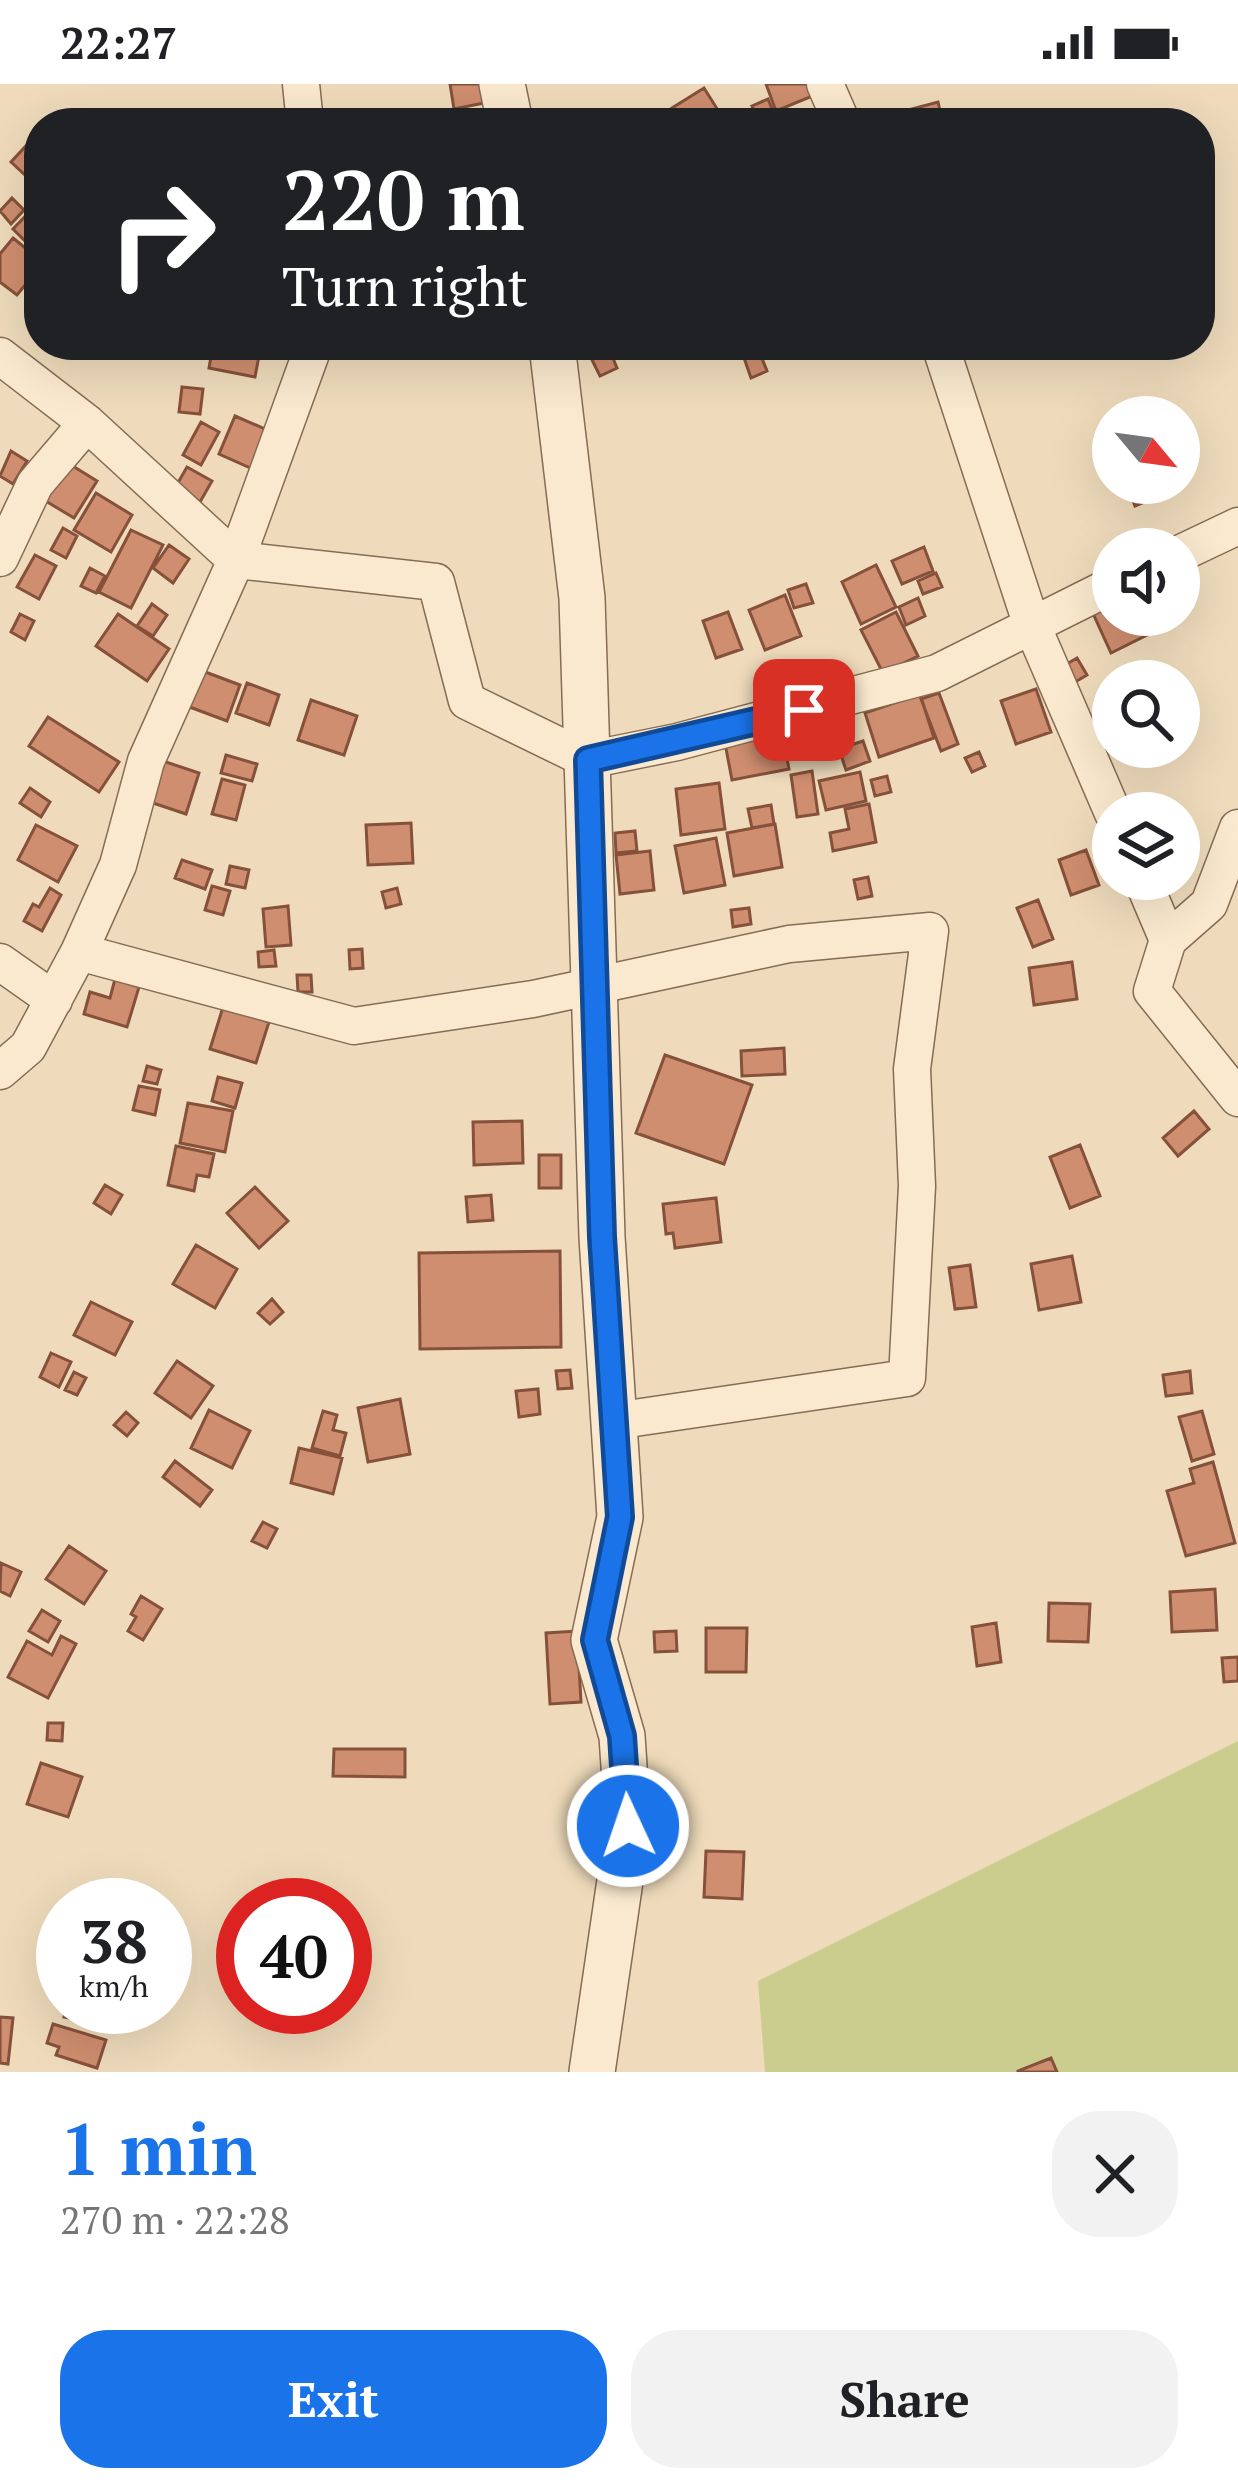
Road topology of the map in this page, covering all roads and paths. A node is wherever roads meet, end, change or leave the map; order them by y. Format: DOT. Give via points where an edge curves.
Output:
graph roads {
  1 [pos="0,356"];
  2 [pos="309,360"];
  3 [pos="554,360"];
  4 [pos="945,360"];
  5 [pos="87,423"];
  6 [pos="1238,526"];
  7 [pos="1200,544"];
  8 [pos="0,558"];
  9 [pos="236,560"];
  10 [pos="1092,595"];
  11 [pos="1031,623"];
  12 [pos="588,760"];
  13 [pos="1104,792"];
  14 [pos="1238,828"];
  15 [pos="1151,900"];
  16 [pos="1168,940"];
  17 [pos="79,952"];
  18 [pos="0,962"];
  19 [pos="596,986"];
  20 [pos="54,1000"];
  21 [pos="0,1071"];
  22 [pos="1238,1098"];
  23 [pos="614,1421"];
  24 [pos="592,2072"];
  1 -- 5 [label="street"];
  2 -- 9 [label="street"];
  3 -- 12 [label="street" via="582,598"];
  4 -- 11 [label="street"];
  5 -- 8 [label="street" via="35,484"];
  5 -- 9 [label="street"];
  6 -- 7 [label="street"];
  9 -- 12 [label="street" via="436,582 467,701"];
  9 -- 17 [label="street" via="146,761 118,865"];
  10 -- 11 [label="street"];
  11 -- 12 [label="street" via="937,673"];
  11 -- 13 [label="street"];
  12 -- 19 [label="street"];
  14 -- 16 [label="street" via="1209,904"];
  15 -- 16 [label="street"];
  16 -- 22 [label="street" via="1152,991"];
  17 -- 19 [label="street" via="354,1026"];
  17 -- 20 [label="street"];
  18 -- 20 [label="street"];
  19 -- 23 [label="street"];
  19 -- 23 [label="street" via="789,944 930,931 912,1069 917,1186 907,1378"];
  20 -- 21 [label="street" via="28,1047"];
  23 -- 24 [label="street" via="620,1517 595,1640 622,1736 628,1826"];
}
